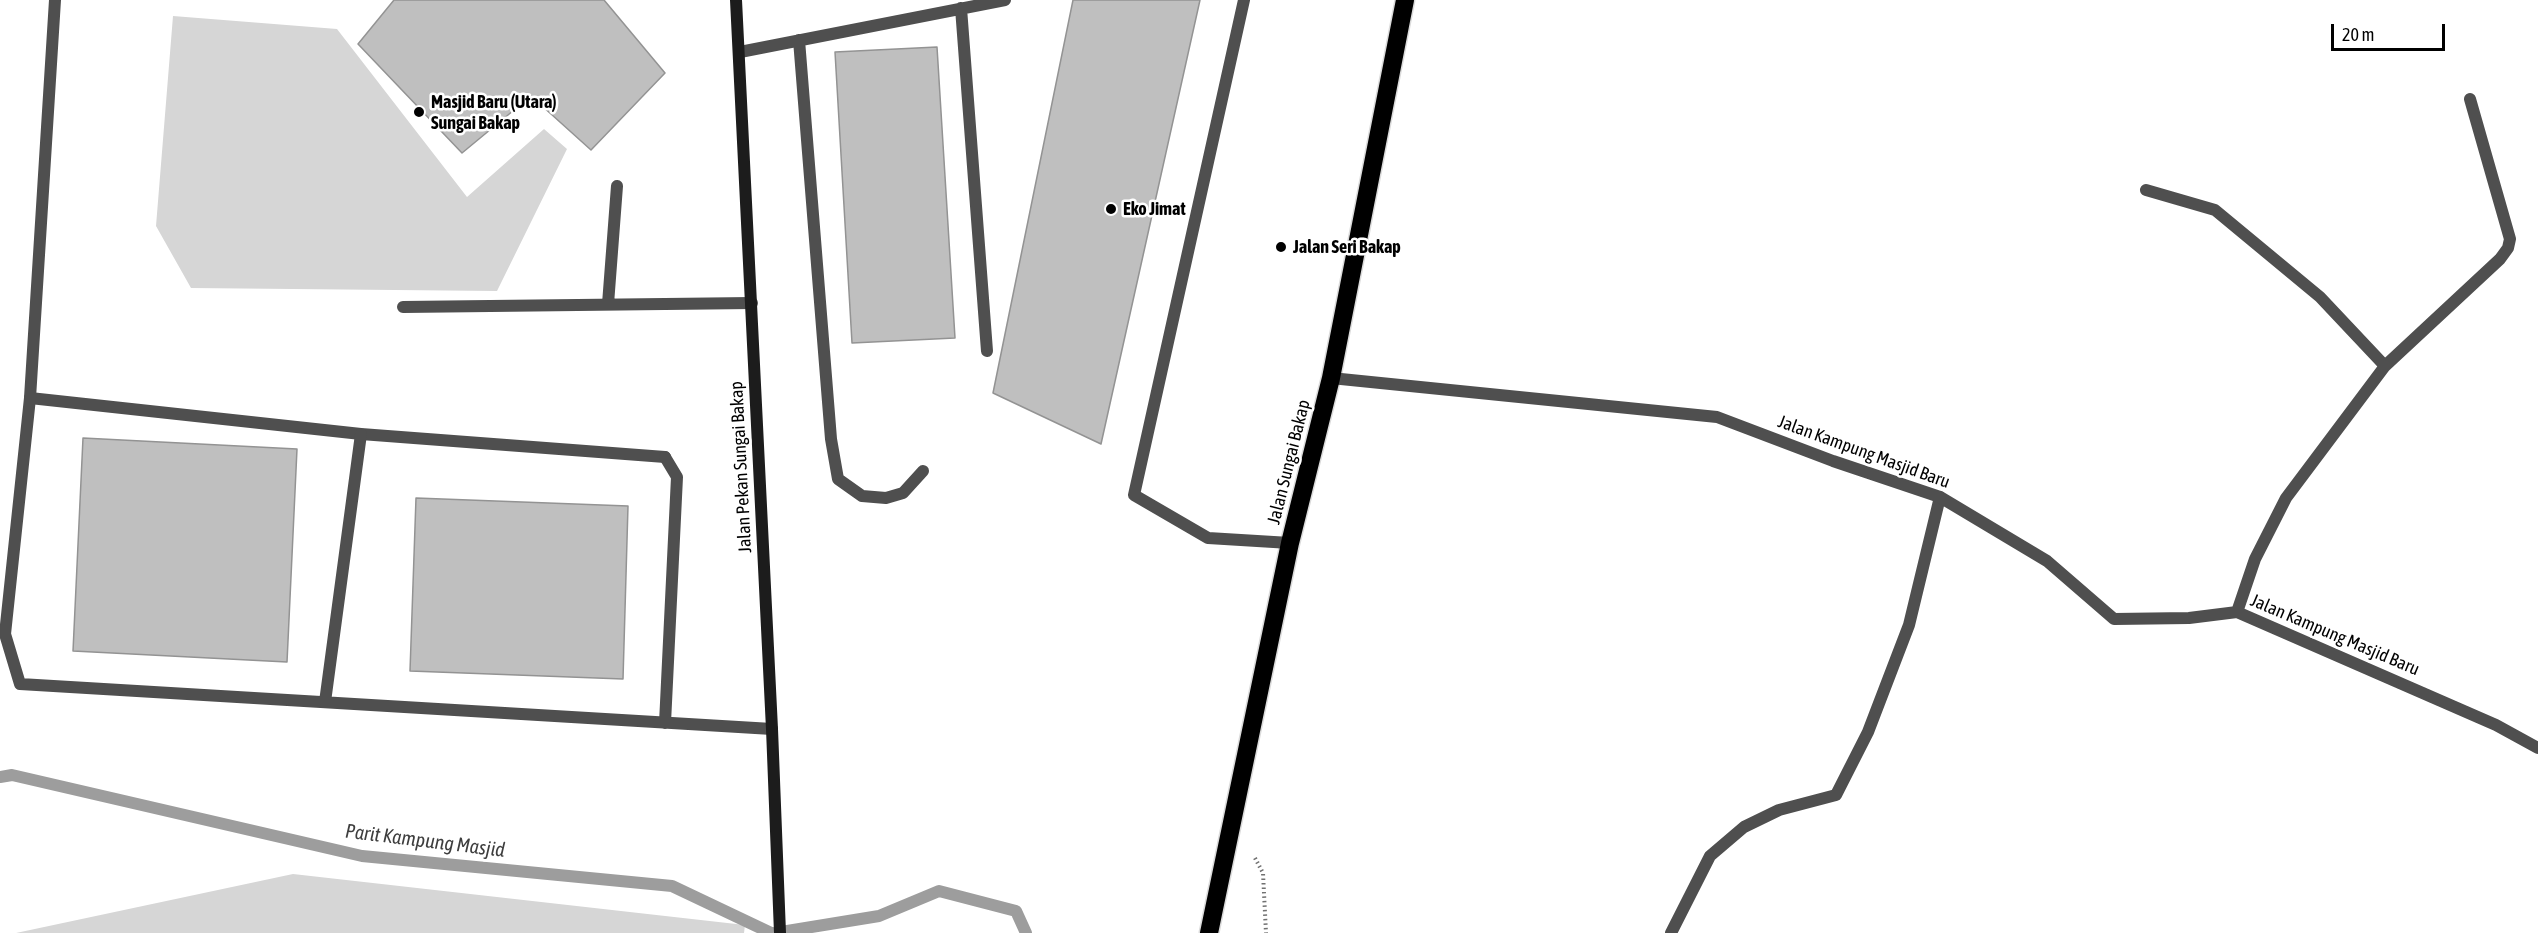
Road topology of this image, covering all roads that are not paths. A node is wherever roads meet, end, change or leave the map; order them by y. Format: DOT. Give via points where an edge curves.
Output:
graph roads {
  1 [pos="55,0"];
  2 [pos="736,0"];
  3 [pos="1005,0"];
  4 [pos="1244,0"];
  5 [pos="1405,0"];
  6 [pos="962,8"];
  7 [pos="799,40"];
  8 [pos="740,52"];
  9 [pos="2470,99"];
  10 [pos="617,186"];
  11 [pos="2146,190"];
  12 [pos="752,303"];
  13 [pos="608,304"];
  14 [pos="403,307"];
  15 [pos="987,351"];
  16 [pos="2385,366"];
  17 [pos="1331,378"];
  18 [pos="30,398"];
  19 [pos="362,434"];
  20 [pos="923,471"];
  21 [pos="1940,497"];
  22 [pos="1290,543"];
  23 [pos="2237,612"];
  24 [pos="2,634"];
  25 [pos="325,702"];
  26 [pos="665,723"];
  27 [pos="772,729"];
  28 [pos="2538,748"];
  29 [pos="780,933"];
  30 [pos="1209,933"];
  31 [pos="1671,933"];
  1 -- 18 [label="street"];
  2 -- 8 [label="main road, Jalan Pekan Sungai Bakap"];
  3 -- 6 [label="street"];
  4 -- 22 [label="street" via="1134,495 1208,538"];
  5 -- 17 [label="highway, Jalan Sungai Bakap"];
  6 -- 7 [label="street"];
  6 -- 15 [label="street"];
  7 -- 8 [label="street"];
  7 -- 20 [label="street" via="830,428 838,479 862,496 886,498 903,493"];
  8 -- 12 [label="main road, Jalan Pekan Sungai Bakap"];
  9 -- 16 [label="street" via="2511,239 2500,259"];
  10 -- 13 [label="street"];
  11 -- 16 [label="street" via="2215,210 2320,297"];
  12 -- 13 [label="street"];
  12 -- 27 [label="main road, Jalan Pekan Sungai Bakap"];
  13 -- 14 [label="street"];
  16 -- 23 [label="street" via="2286,498 2255,559"];
  17 -- 21 [label="street, Jalan Kampung Masjid Baru" via="1717,417"];
  17 -- 22 [label="highway, Jalan Sungai Bakap"];
  18 -- 19 [label="street"];
  18 -- 24 [label="street"];
  19 -- 25 [label="street"];
  19 -- 26 [label="street" via="665,457 677,477"];
  21 -- 23 [label="street, Jalan Kampung Masjid Baru" via="2047,561 2114,619 2189,618"];
  21 -- 31 [label="street" via="1909,625 1868,732 1836,795 1779,810 1744,826 1710,856"];
  22 -- 30 [label="highway, Jalan Sungai Bakap"];
  23 -- 28 [label="street, Jalan Kampung Masjid Baru" via="2496,725"];
  24 -- 25 [label="street" via="20,684"];
  25 -- 26 [label="street"];
  26 -- 27 [label="street"];
  27 -- 29 [label="main road, Jalan Pekan Sungai Bakap"];
}
